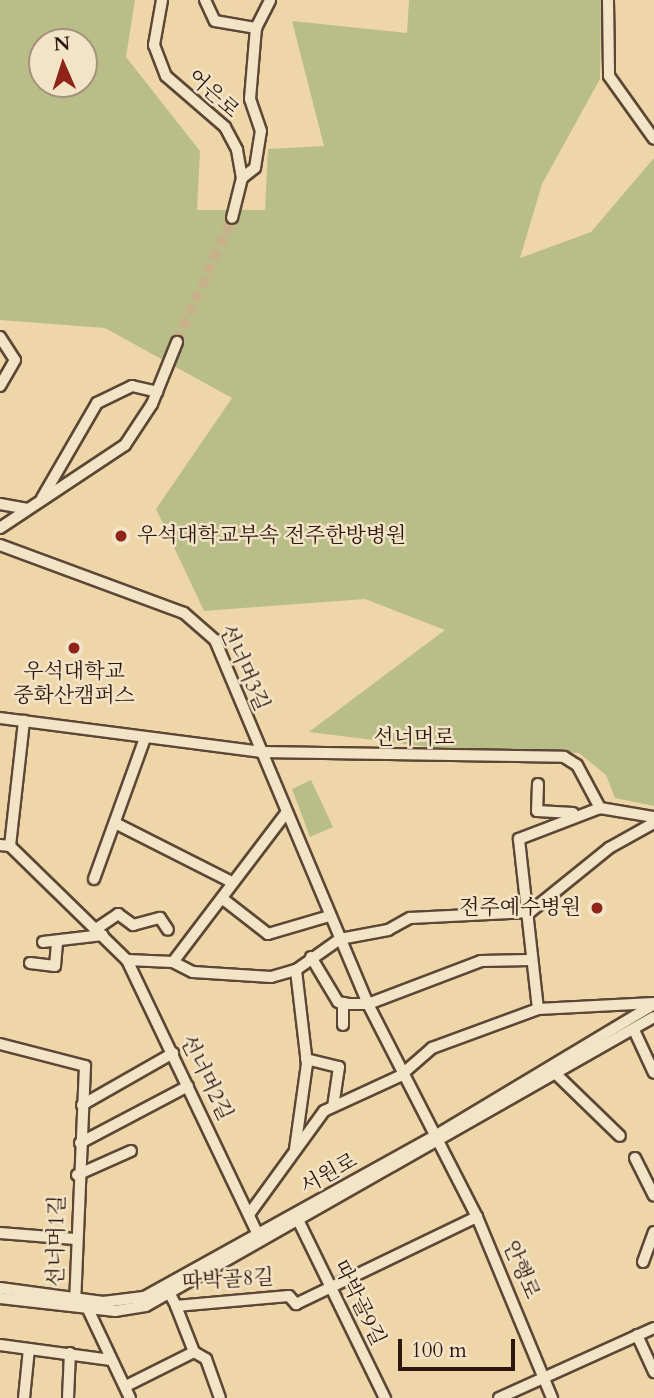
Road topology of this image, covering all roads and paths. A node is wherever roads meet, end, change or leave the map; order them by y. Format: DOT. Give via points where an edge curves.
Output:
graph roads {
  1 [pos="162,0"];
  2 [pos="205,0"];
  3 [pos="270,0"];
  4 [pos="608,0"];
  5 [pos="256,28"];
  6 [pos="654,139"];
  7 [pos="242,178"];
  8 [pos="232,218"];
  9 [pos="0,337"];
  10 [pos="177,342"];
  11 [pos="0,386"];
  12 [pos="156,392"];
  13 [pos="40,501"];
  14 [pos="0,504"];
  15 [pos="27,509"];
  16 [pos="0,528"];
  17 [pos="0,545"];
  18 [pos="0,718"];
  19 [pos="24,721"];
  20 [pos="145,738"];
  21 [pos="261,752"];
  22 [pos="538,784"];
  23 [pos="600,808"];
  24 [pos="287,812"];
  25 [pos="577,813"];
  26 [pos="654,820"];
  27 [pos="117,824"];
  28 [pos="5,846"];
  29 [pos="94,879"];
  30 [pos="232,882"];
  31 [pos="223,899"];
  32 [pos="523,913"];
  33 [pos="329,916"];
  34 [pos="168,930"];
  35 [pos="100,932"];
  36 [pos="340,939"];
  37 [pos="43,942"];
  38 [pos="57,944"];
  39 [pos="310,957"];
  40 [pos="127,960"];
  41 [pos="530,960"];
  42 [pos="173,962"];
  43 [pos="30,963"];
  44 [pos="296,970"];
  45 [pos="343,1003"];
  46 [pos="606,1003"];
  47 [pos="654,1003"];
  48 [pos="368,1004"];
  49 [pos="538,1009"];
  50 [pos="654,1017"];
  51 [pos="343,1025"];
  52 [pos="630,1026"];
  53 [pos="0,1044"];
  54 [pos="173,1053"];
  55 [pos="306,1059"];
  56 [pos="654,1073"];
  57 [pos="400,1076"];
  58 [pos="558,1076"];
  59 [pos="188,1086"];
  60 [pos="82,1105"];
  61 [pos="333,1107"];
  62 [pos="620,1136"];
  63 [pos="437,1141"];
  64 [pos="80,1143"];
  65 [pos="295,1149"];
  66 [pos="131,1151"];
  67 [pos="635,1158"];
  68 [pos="77,1175"];
  69 [pos="654,1196"];
  70 [pos="250,1213"];
  71 [pos="477,1217"];
  72 [pos="300,1224"];
  73 [pos="654,1232"];
  74 [pos="0,1233"];
  75 [pos="75,1238"];
  76 [pos="260,1239"];
  77 [pos="643,1262"];
  78 [pos="0,1288"];
  79 [pos="331,1291"];
  80 [pos="170,1294"];
  81 [pos="0,1298"];
  82 [pos="80,1303"];
  83 [pos="176,1306"];
  84 [pos="654,1328"];
  85 [pos="637,1335"];
  86 [pos="0,1345"];
  87 [pos="29,1349"];
  88 [pos="194,1352"];
  89 [pos="70,1353"];
  90 [pos="111,1360"];
  91 [pos="654,1372"];
  92 [pos="543,1378"];
  93 [pos="126,1386"];
  94 [pos="24,1398"];
  95 [pos="68,1398"];
  96 [pos="130,1398"];
  97 [pos="220,1398"];
  98 [pos="385,1398"];
  99 [pos="499,1398"];
  100 [pos="552,1398"];
  1 -- 7 [label="street, 어은로" via="157,58 177,91 225,127"];
  2 -- 5 [label="street" via="215,21"];
  3 -- 5 [label="street"];
  4 -- 6 [label="street" via="609,76"];
  5 -- 7 [label="street" via="250,99 261,131 255,168"];
  7 -- 8 [label="street"];
  9 -- 11 [label="street" via="15,360"];
  10 -- 12 [label="street"];
  12 -- 13 [label="street" via="125,445"];
  12 -- 13 [label="street" via="132,386 97,403"];
  13 -- 15 [label="street"];
  14 -- 15 [label="street"];
  15 -- 16 [label="street"];
  17 -- 21 [label="street, 선너머3길" via="204,624"];
  18 -- 19 [label="street, 선너머로"];
  19 -- 20 [label="street, 선너머로"];
  19 -- 28 [label="street"];
  20 -- 21 [label="street, 선너머로"];
  20 -- 27 [label="street"];
  21 -- 23 [label="street, 선너머로" via="564,757 583,775"];
  21 -- 24 [label="street, 선너머3길"];
  22 -- 25 [label="street" via="537,811"];
  23 -- 25 [label="street"];
  23 -- 26 [label="street"];
  24 -- 30 [label="street"];
  24 -- 33 [label="street, 선너머3길"];
  25 -- 32 [label="street" via="519,839"];
  26 -- 32 [label="street" via="608,848"];
  27 -- 29 [label="street"];
  27 -- 30 [label="street"];
  28 -- 35 [label="street, 선너머2길"];
  30 -- 31 [label="street"];
  31 -- 33 [label="street" via="268,934"];
  31 -- 42 [label="street"];
  32 -- 36 [label="street" via="410,918 388,930"];
  32 -- 41 [label="street"];
  33 -- 36 [label="street, 선너머3길"];
  34 -- 35 [label="street" via="160,918 133,925 118,914"];
  35 -- 38 [label="street"];
  35 -- 40 [label="street, 선너머2길"];
  36 -- 39 [label="street"];
  36 -- 48 [label="street, 선너머3길"];
  37 -- 38 [label="street"];
  38 -- 43 [label="street" via="55,966"];
  39 -- 44 [label="street"];
  39 -- 45 [label="street"];
  40 -- 42 [label="street"];
  40 -- 54 [label="street, 선너머2길"];
  41 -- 48 [label="street" via="481,961"];
  41 -- 49 [label="street"];
  42 -- 44 [label="street" via="234,978"];
  44 -- 55 [label="street"];
  45 -- 48 [label="street"];
  45 -- 51 [label="street"];
  46 -- 47 [label="street"];
  46 -- 49 [label="street"];
  46 -- 52 [label="street"];
  47 -- 52 [label="street, 서원로"];
  48 -- 57 [label="street, 선너머3길"];
  49 -- 57 [label="street" via="432,1048"];
  50 -- 52 [label="street, 서원로"];
  52 -- 56 [label="street"];
  52 -- 58 [label="street, 서원로"];
  52 -- 63 [label="street, 서원로"];
  53 -- 60 [label="street, 선너머1길" via="85,1066"];
  54 -- 59 [label="street, 선너머2길"];
  54 -- 60 [label="street"];
  55 -- 61 [label="street" via="339,1067"];
  55 -- 65 [label="street"];
  57 -- 61 [label="street"];
  57 -- 63 [label="street, 선너머3길"];
  58 -- 62 [label="street"];
  58 -- 63 [label="street, 서원로"];
  59 -- 64 [label="street"];
  59 -- 70 [label="street, 선너머2길"];
  60 -- 64 [label="street, 선너머1길"];
  61 -- 65 [label="street"];
  63 -- 71 [label="street, 안행로"];
  63 -- 72 [label="street, 서원로"];
  63 -- 76 [label="street, 서원로"];
  64 -- 68 [label="street, 선너머1길"];
  65 -- 70 [label="street"];
  66 -- 68 [label="street, 선너머1길"];
  67 -- 69 [label="street"];
  68 -- 75 [label="street, 선너머1길"];
  70 -- 76 [label="street, 선너머2길"];
  71 -- 79 [label="street"];
  71 -- 92 [label="street, 안행로"];
  72 -- 76 [label="street, 서원로"];
  72 -- 79 [label="street, 따박골9길"];
  73 -- 77 [label="street"];
  74 -- 75 [label="street"];
  75 -- 82 [label="street, 선너머1길"];
  76 -- 80 [label="street, 서원로"];
  76 -- 82 [label="street, 서원로" via="144,1297"];
  78 -- 82 [label="street, 서원로"];
  79 -- 83 [label="street, 따박골8길" via="296,1304 289,1296"];
  79 -- 98 [label="street, 따박골9길"];
  80 -- 82 [label="street, 서원로" via="128,1310"];
  80 -- 83 [label="street, 따박골8길"];
  81 -- 82 [label="street, 서원로"];
  82 -- 90 [label="street"];
  83 -- 88 [label="street"];
  84 -- 85 [label="street"];
  85 -- 91 [label="street"];
  85 -- 92 [label="street"];
  86 -- 87 [label="street"];
  87 -- 89 [label="street"];
  87 -- 94 [label="street"];
  88 -- 93 [label="street"];
  88 -- 97 [label="street" via="206,1359"];
  89 -- 90 [label="street"];
  89 -- 95 [label="street"];
  90 -- 93 [label="street"];
  92 -- 99 [label="street"];
  92 -- 100 [label="street, 안행로"];
  93 -- 96 [label="street"];
}
